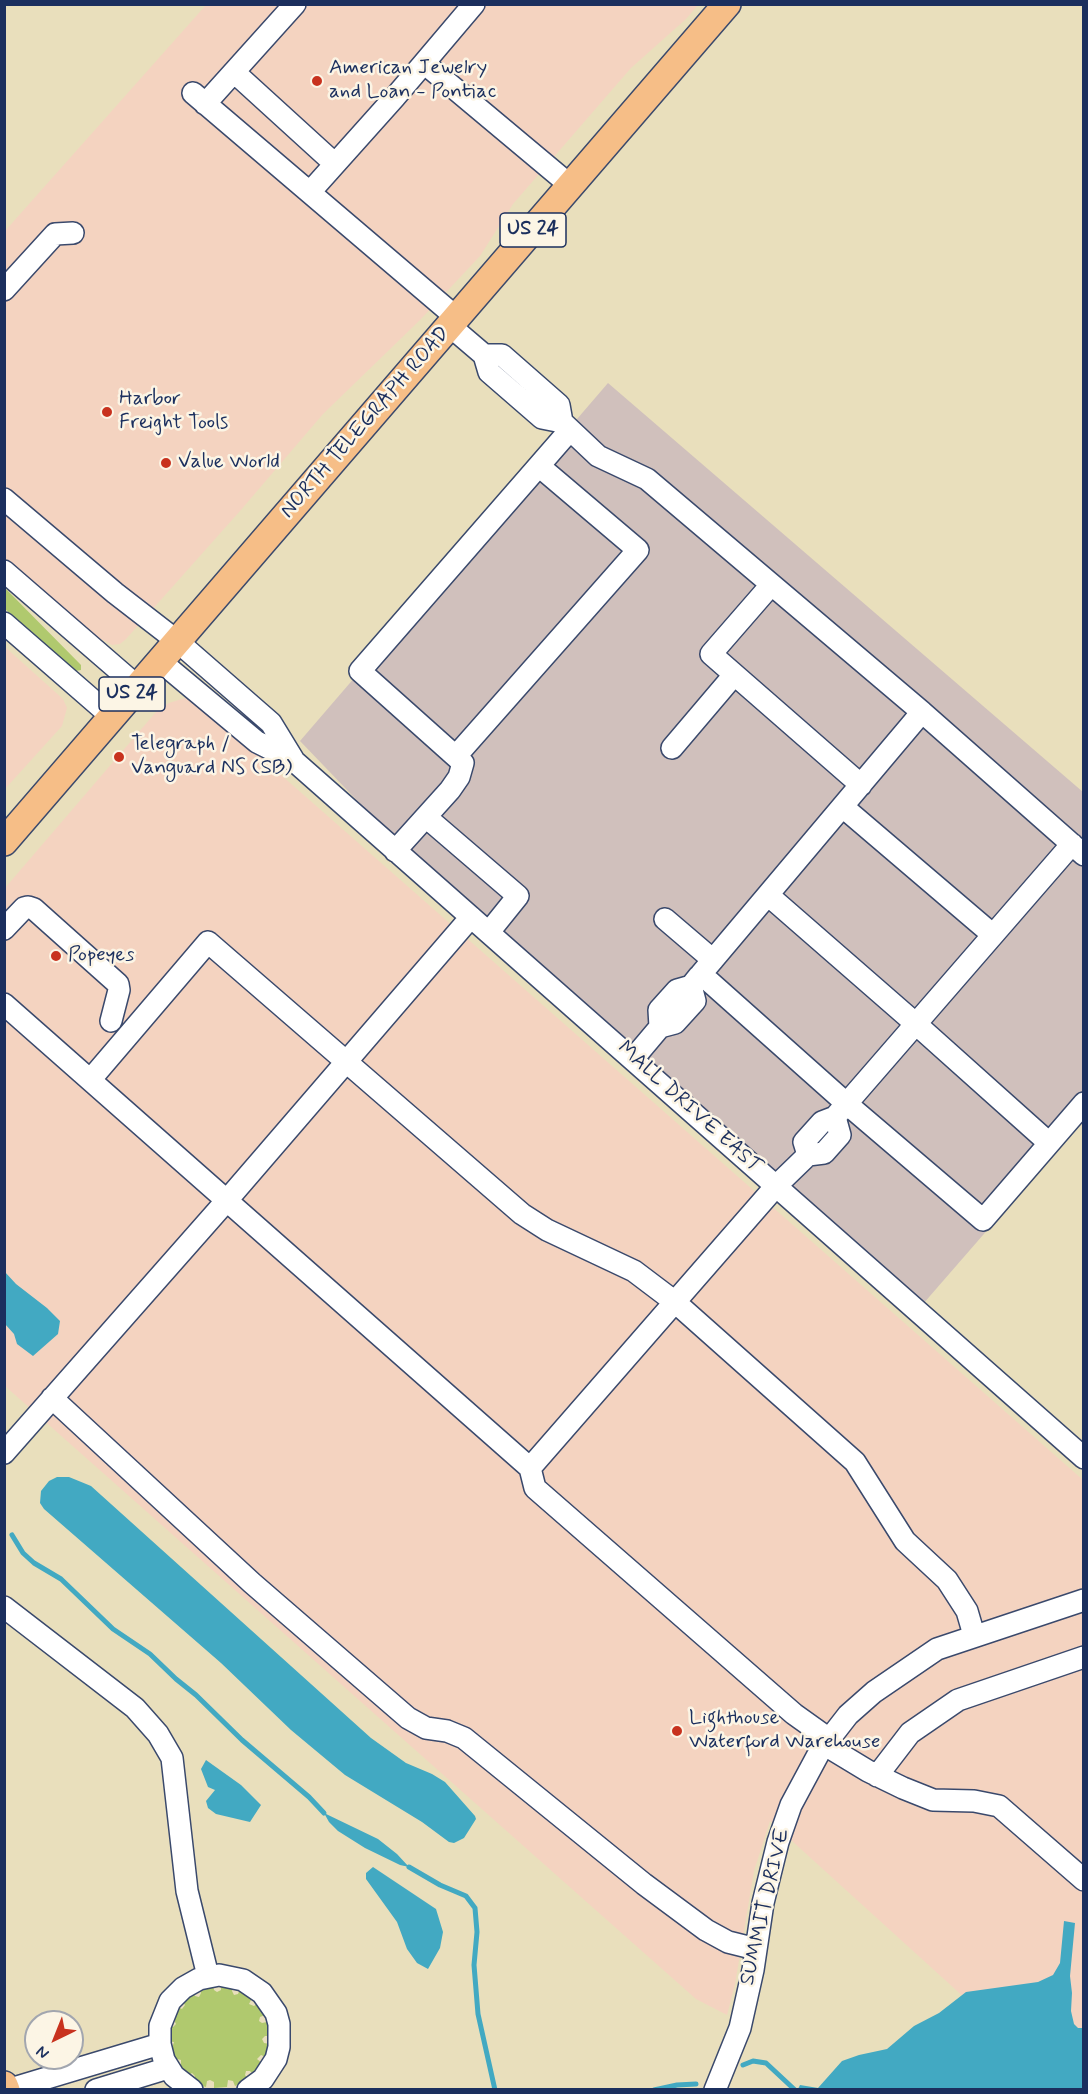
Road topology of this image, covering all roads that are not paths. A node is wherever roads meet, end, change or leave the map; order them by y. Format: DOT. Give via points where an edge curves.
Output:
graph roads {
  1 [pos="295,4"];
  2 [pos="474,4"];
  3 [pos="727,4"];
  4 [pos="424,63"];
  5 [pos="234,72"];
  6 [pos="334,164"];
  7 [pos="571,186"];
  8 [pos="309,192"];
  9 [pos="73,233"];
  10 [pos="4,290"];
  11 [pos="454,322"];
  12 [pos="566,426"];
  13 [pos="539,466"];
  14 [pos="4,499"];
  15 [pos="4,571"];
  16 [pos="771,585"];
  17 [pos="4,623"];
  18 [pos="169,651"];
  19 [pos="734,675"];
  20 [pos="138,687"];
  21 [pos="922,712"];
  22 [pos="112,717"];
  23 [pos="672,748"];
  24 [pos="456,756"];
  25 [pos="861,785"];
  26 [pos="843,807"];
  27 [pos="426,817"];
  28 [pos="4,842"];
  29 [pos="1078,850"];
  30 [pos="395,852"];
  31 [pos="768,895"];
  32 [pos="471,917"];
  33 [pos="666,919"];
  34 [pos="489,932"];
  35 [pos="993,935"];
  36 [pos="5,938"];
  37 [pos="702,973"];
  38 [pos="4,1004"];
  39 [pos="111,1021"];
  40 [pos="916,1024"];
  41 [pos="633,1059"];
  42 [pos="347,1061"];
  43 [pos="91,1079"];
  44 [pos="1083,1102"];
  45 [pos="841,1111"];
  46 [pos="1049,1143"];
  47 [pos="776,1186"];
  48 [pos="228,1199"];
  49 [pos="675,1302"];
  50 [pos="52,1398"];
  51 [pos="4,1453"];
  52 [pos="1083,1458"];
  53 [pos="530,1468"];
  54 [pos="1083,1600"];
  55 [pos="4,1607"];
  56 [pos="974,1635"];
  57 [pos="1083,1657"];
  58 [pos="827,1742"];
  59 [pos="877,1776"];
  60 [pos="1083,1880"];
  61 [pos="756,1949"];
  62 [pos="208,1976"];
  63 [pos="160,2044"];
  64 [pos="168,2068"];
  65 [pos="4,2085"];
  66 [pos="253,2088"];
  67 [pos="7,2090"];
  68 [pos="96,2090"];
  69 [pos="192,2090"];
  70 [pos="715,2090"];
  1 -- 5 [label="street"];
  2 -- 4 [label="street"];
  3 -- 7 [label="main road, NORTH TELEGRAPH ROAD / US 24"];
  4 -- 6 [label="street"];
  4 -- 7 [label="street"];
  5 -- 6 [label="street"];
  5 -- 8 [label="street" via="199,98"];
  6 -- 8 [label="street"];
  7 -- 11 [label="main road, NORTH TELEGRAPH ROAD / US 24"];
  8 -- 11 [label="street"];
  9 -- 10 [label="street" via="55,234"];
  11 -- 12 [label="street" via="484,355 489,372 543,418"];
  11 -- 18 [label="main road, NORTH TELEGRAPH ROAD / US 24"];
  12 -- 13 [label="street"];
  12 -- 16 [label="street" via="598,456 646,479"];
  13 -- 24 [label="street" via="360,671"];
  13 -- 24 [label="street" via="638,550"];
  14 -- 18 [label="street, MALL DRIVE EAST" via="115,593"];
  15 -- 20 [label="street"];
  16 -- 19 [label="street" via="711,654"];
  16 -- 21 [label="street"];
  17 -- 22 [label="street"];
  18 -- 20 [label="main road, NORTH TELEGRAPH ROAD / US 24"];
  18 -- 30 [label="street, MALL DRIVE EAST" via="271,723 293,760"];
  19 -- 23 [label="street"];
  19 -- 25 [label="street"];
  20 -- 22 [label="main road, NORTH TELEGRAPH ROAD / US 24"];
  21 -- 25 [label="street"];
  21 -- 29 [label="street"];
  22 -- 28 [label="main road, NORTH TELEGRAPH ROAD / US 24"];
  24 -- 27 [label="street" via="463,763 459,777"];
  25 -- 26 [label="street"];
  26 -- 31 [label="street"];
  26 -- 35 [label="street"];
  27 -- 30 [label="street"];
  27 -- 34 [label="street" via="518,896"];
  29 -- 35 [label="street"];
  30 -- 32 [label="street, MALL DRIVE EAST"];
  31 -- 37 [label="street"];
  31 -- 40 [label="street"];
  32 -- 34 [label="street, MALL DRIVE EAST"];
  32 -- 42 [label="street"];
  33 -- 37 [label="street"];
  34 -- 41 [label="street, MALL DRIVE EAST"];
  35 -- 40 [label="street"];
  36 -- 39 [label="street" via="24,908 34,909 118,984"];
  37 -- 41 [label="street" via="676,990 659,1010 660,1027"];
  37 -- 45 [label="street"];
  38 -- 43 [label="street"];
  40 -- 45 [label="street"];
  40 -- 46 [label="street"];
  41 -- 47 [label="street, MALL DRIVE EAST"];
  42 -- 43 [label="street" via="208,942"];
  42 -- 48 [label="street"];
  42 -- 49 [label="street" via="522,1214 634,1271"];
  43 -- 48 [label="street"];
  44 -- 46 [label="street"];
  45 -- 46 [label="street" via="983,1220"];
  45 -- 47 [label="street" via="840,1135 824,1153 808,1155"];
  47 -- 49 [label="street"];
  47 -- 52 [label="street, MALL DRIVE EAST"];
  48 -- 50 [label="street"];
  48 -- 53 [label="street"];
  49 -- 53 [label="street"];
  49 -- 56 [label="street" via="855,1462 905,1541 947,1580 967,1611"];
  50 -- 51 [label="street"];
  50 -- 61 [label="street" via="252,1582 408,1718 426,1728 464,1738 706,1930"];
  53 -- 58 [label="street" via="535,1488"];
  54 -- 56 [label="street, SUMMIT DRIVE"];
  55 -- 62 [label="street" via="135,1708 158,1734 172,1758 187,1891"];
  56 -- 58 [label="street, SUMMIT DRIVE" via="937,1649 906,1669 848,1715"];
  57 -- 59 [label="street" via="958,1700 910,1733"];
  58 -- 59 [label="street"];
  58 -- 61 [label="street, SUMMIT DRIVE" via="791,1805 778,1842"];
  59 -- 60 [label="street" via="933,1800 999,1806"];
  61 -- 70 [label="street, SUMMIT DRIVE" via="740,2028"];
  62 -- 63 [label="street" via="190,1983 170,2001 162,2017"];
  62 -- 66 [label="street" via="231,1976 253,1985 276,2013 280,2036 276,2059"];
  63 -- 64 [label="street"];
  63 -- 67 [label="street"];
  64 -- 68 [label="street"];
  64 -- 69 [label="street"];
  65 -- 67 [label="main road"];
}
